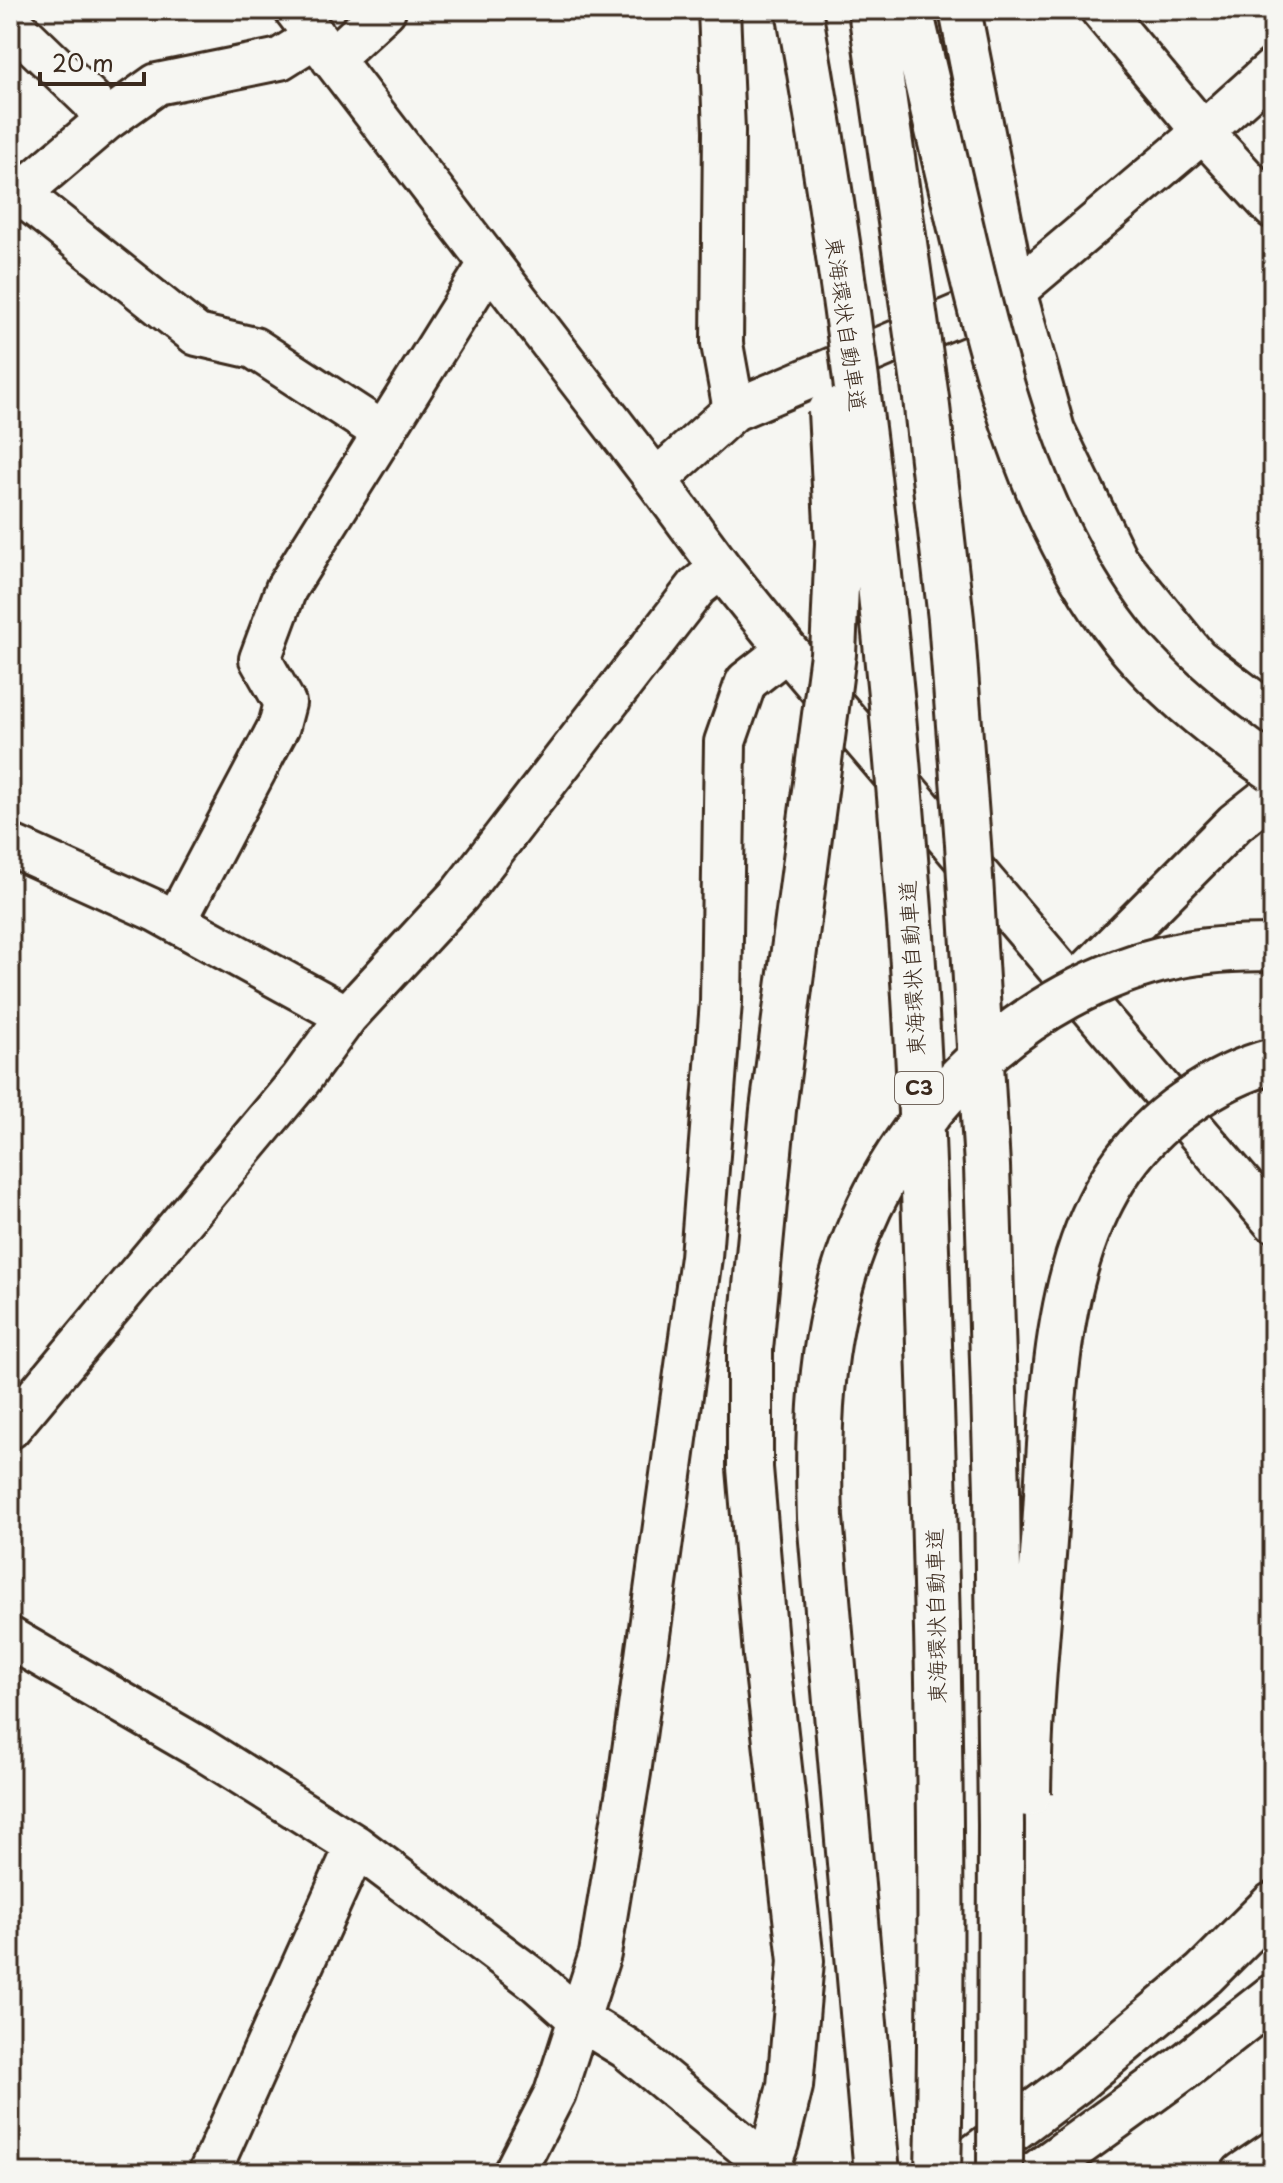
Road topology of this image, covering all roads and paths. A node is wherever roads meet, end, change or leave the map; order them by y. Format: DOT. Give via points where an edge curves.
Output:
graph roads {
  1 [pos="385,10"];
  2 [pos="719,10"];
  3 [pos="783,10"];
  4 [pos="799,10"];
  5 [pos="871,10"];
  6 [pos="910,10"];
  7 [pos="960,10"];
  8 [pos="1101,10"];
  9 [pos="10,22"];
  10 [pos="314,35"];
  11 [pos="1273,69"];
  12 [pos="105,121"];
  13 [pos="1203,132"];
  14 [pos="14,198"];
  15 [pos="1273,208"];
  16 [pos="489,264"];
  17 [pos="1015,291"];
  18 [pos="734,410"];
  19 [pos="384,433"];
  20 [pos="656,480"];
  21 [pos="721,568"];
  22 [pos="787,650"];
  23 [pos="1273,716"];
  24 [pos="1273,769"];
  25 [pos="1273,793"];
  26 [pos="10,845"];
  27 [pos="176,921"];
  28 [pos="1273,948"];
  29 [pos="1073,986"];
  30 [pos="347,1016"];
  31 [pos="1273,1061"];
  32 [pos="1273,1221"];
  33 [pos="10,1428"];
  34 [pos="10,1638"];
  35 [pos="356,1846"];
  36 [pos="1273,1905"];
  37 [pos="1273,1997"];
  38 [pos="580,2020"];
  39 [pos="1273,2152"];
  40 [pos="755,2159"];
  41 [pos="209,2173"];
  42 [pos="514,2173"];
  43 [pos="877,2173"];
  44 [pos="938,2173"];
  45 [pos="954,2173"];
  46 [pos="1000,2173"];
  47 [pos="1021,2173"];
  48 [pos="1038,2173"];
  49 [pos="1242,2173"];
  1 -- 10 [label="street"];
  2 -- 18 [label="street" via="722,344"];
  3 -- 40 [label="highway, bridge" via="822,303 838,543 833,654 773,1110 750,1349 750,1468 801,1961 790,2086 776,2143"];
  4 -- 44 [label="highway, 東海環状自動車道 / C3, bridge" via="850,340 909,900 935,1511"];
  5 -- 46 [label="highway, bridge" via="926,398 951,619 968,844 987,1166 997,1490"];
  6 -- 24 [label="highway, bridge" via="1009,414 1065,549 1112,624 1164,683"];
  7 -- 17 [label="street"];
  8 -- 13 [label="street"];
  9 -- 12 [label="street" via="91,100"];
  10 -- 12 [label="street" via="280,59 157,84"];
  10 -- 16 [label="street"];
  11 -- 13 [label="street"];
  12 -- 14 [label="street"];
  13 -- 15 [label="street"];
  13 -- 17 [label="street"];
  14 -- 19 [label="street" via="197,335 254,348"];
  16 -- 19 [label="street"];
  16 -- 20 [label="street"];
  17 -- 18 [label="street"];
  17 -- 23 [label="street" via="1054,430 1117,560 1197,658"];
  18 -- 20 [label="street"];
  19 -- 27 [label="street" via="286,589 260,659 285,703 279,726"];
  20 -- 21 [label="street"];
  21 -- 22 [label="street"];
  21 -- 30 [label="street" via="697,587 460,894"];
  22 -- 29 [label="street"];
  22 -- 38 [label="street" via="746,682 725,742 721,1002 701,1257 630,1773 600,1954"];
  25 -- 29 [label="street" via="1235,823"];
  26 -- 27 [label="street"];
  27 -- 30 [label="street"];
  28 -- 43 [label="highway, bridge" via="1176,956 1123,972 1022,1024 979,1058 901,1149 871,1201 848,1260 821,1383 817,1448"];
  29 -- 32 [label="street"];
  30 -- 33 [label="street" via="301,1079"];
  31 -- 47 [label="highway, bridge" via="1212,1086 1169,1115 1129,1155 1099,1203 1075,1263 1060,1332 1053,1407 1028,1774"];
  34 -- 35 [label="street"];
  35 -- 38 [label="street"];
  35 -- 41 [label="street"];
  36 -- 45 [label="highway" via="1204,1974 1086,2074"];
  37 -- 48 [label="highway"];
  38 -- 40 [label="street" via="626,2048"];
  38 -- 42 [label="street" via="555,2093"];
  39 -- 49 [label="street"];
}
